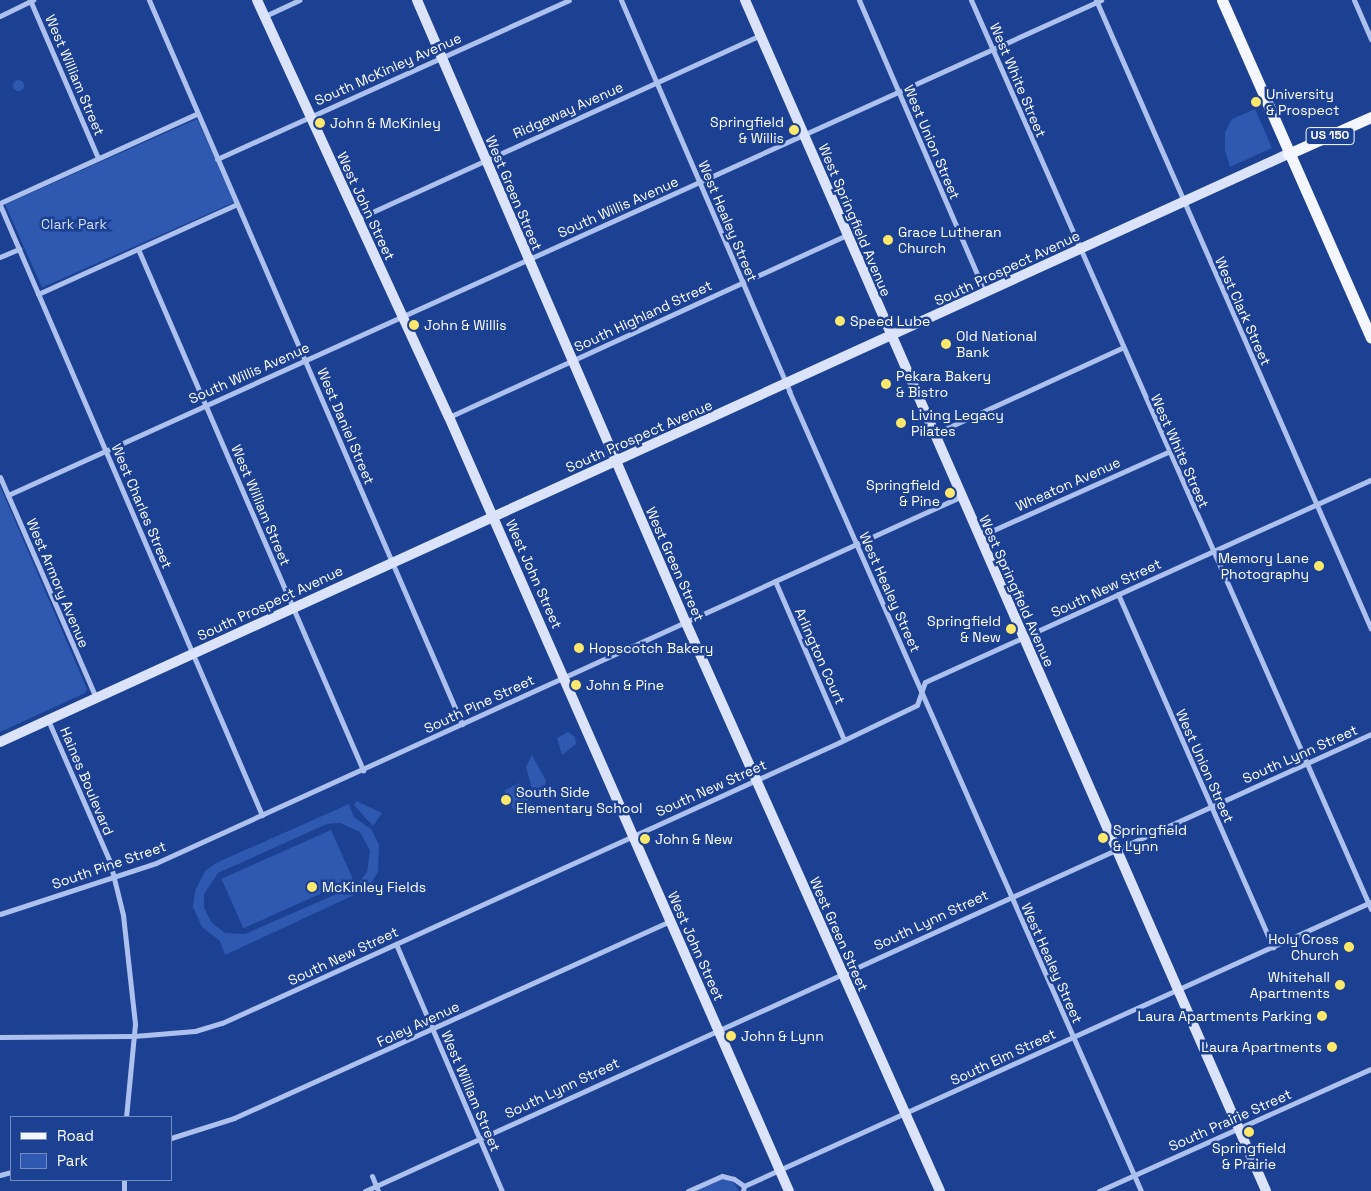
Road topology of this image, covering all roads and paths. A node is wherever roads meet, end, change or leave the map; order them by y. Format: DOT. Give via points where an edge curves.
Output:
graph roads {
  1 [pos="32,0"];
  2 [pos="149,0"];
  3 [pos="257,0"];
  4 [pos="300,0"];
  5 [pos="416,0"];
  6 [pos="568,0"];
  7 [pos="621,0"];
  8 [pos="745,0"];
  9 [pos="859,0"];
  10 [pos="971,0"];
  11 [pos="1222,0"];
  12 [pos="1354,0"];
  13 [pos="1098,1"];
  14 [pos="0,16"];
  15 [pos="265,16"];
  16 [pos="760,34"];
  17 [pos="1371,39"];
  18 [pos="993,49"];
  19 [pos="441,57"];
  20 [pos="656,83"];
  21 [pos="898,92"];
  22 [pos="198,113"];
  23 [pos="310,116"];
  24 [pos="1371,117"];
  25 [pos="804,136"];
  26 [pos="1288,154"];
  27 [pos="98,158"];
  28 [pos="218,158"];
  29 [pos="485,160"];
  30 [pos="699,183"];
  31 [pos="1183,202"];
  32 [pos="0,204"];
  33 [pos="237,204"];
  34 [pos="357,219"];
  35 [pos="847,235"];
  36 [pos="19,249"];
  37 [pos="138,249"];
  38 [pos="1079,250"];
  39 [pos="0,257"];
  40 [pos="528,261"];
  41 [pos="742,283"];
  42 [pos="985,292"];
  43 [pos="38,294"];
  44 [pos="402,317"];
  45 [pos="890,336"];
  46 [pos="1371,338"];
  47 [pos="1122,348"];
  48 [pos="305,361"];
  49 [pos="572,361"];
  50 [pos="786,384"];
  51 [pos="205,405"];
  52 [pos="449,417"];
  53 [pos="933,435"];
  54 [pos="106,450"];
  55 [pos="1168,452"];
  56 [pos="615,462"];
  57 [pos="0,477"];
  58 [pos="1371,480"];
  59 [pos="8,495"];
  60 [pos="960,497"];
  61 [pos="1316,505"];
  62 [pos="493,517"];
  63 [pos="978,537"];
  64 [pos="856,544"];
  65 [pos="1212,551"];
  66 [pos="392,563"];
  67 [pos="775,581"];
  68 [pos="1118,594"];
  69 [pos="293,608"];
  70 [pos="686,624"];
  71 [pos="1371,629"];
  72 [pos="1023,639"];
  73 [pos="193,654"];
  74 [pos="564,677"];
  75 [pos="922,692"];
  76 [pos="96,698"];
  77 [pos="48,720"];
  78 [pos="462,724"];
  79 [pos="1371,734"];
  80 [pos="844,740"];
  81 [pos="0,742"];
  82 [pos="1306,764"];
  83 [pos="363,770"];
  84 [pos="755,781"];
  85 [pos="1210,806"];
  86 [pos="262,815"];
  87 [pos="633,836"];
  88 [pos="1115,850"];
  89 [pos="114,876"];
  90 [pos="1010,896"];
  91 [pos="1370,903"];
  92 [pos="1371,909"];
  93 [pos="0,914"];
  94 [pos="670,921"];
  95 [pos="396,944"];
  96 [pos="1273,947"];
  97 [pos="842,974"];
  98 [pos="1178,990"];
  99 [pos="433,1029"];
  100 [pos="717,1029"];
  101 [pos="134,1036"];
  102 [pos="0,1037"];
  103 [pos="1072,1037"];
  104 [pos="1371,1069"];
  105 [pos="906,1113"];
  106 [pos="126,1116"];
  107 [pos="1238,1128"];
  108 [pos="172,1138"];
  109 [pos="480,1138"];
  110 [pos="780,1169"];
  111 [pos="372,1176"];
  112 [pos="1134,1176"];
  113 [pos="377,1189"];
  114 [pos="743,1189"];
  115 [pos="365,1191"];
  116 [pos="502,1191"];
  117 [pos="688,1191"];
  118 [pos="789,1191"];
  119 [pos="940,1191"];
  120 [pos="1099,1191"];
  121 [pos="1141,1191"];
  122 [pos="1266,1191"];
  1 -- 14 [label="street"];
  1 -- 27 [label="street, West William Street"];
  2 -- 22 [label="street, West Daniel Street"];
  3 -- 15 [label="main road, West John Street"];
  4 -- 15 [label="street"];
  5 -- 19 [label="main road, West Green Street"];
  6 -- 19 [label="street, South McKinley Avenue"];
  7 -- 20 [label="street, West Healey Street"];
  8 -- 16 [label="main road, West Springfield Avenue"];
  9 -- 21 [label="street, West Union Street"];
  10 -- 18 [label="street, West White Street"];
  11 -- 26 [label="main road"];
  12 -- 17 [label="street"];
  13 -- 18 [label="street, South Willis Avenue"];
  13 -- 31 [label="street, West Clark Street"];
  15 -- 23 [label="main road, West John Street"];
  16 -- 20 [label="street, Ridgeway Avenue"];
  16 -- 25 [label="main road, West Springfield Avenue"];
  18 -- 21 [label="street, South Willis Avenue"];
  18 -- 38 [label="street, West White Street"];
  19 -- 23 [label="street, South McKinley Avenue"];
  19 -- 29 [label="main road, West Green Street"];
  20 -- 29 [label="street, Ridgeway Avenue"];
  20 -- 30 [label="street, West Healey Street"];
  21 -- 25 [label="street, South Willis Avenue"];
  21 -- 42 [label="street, West Union Street"];
  22 -- 27 [label="street"];
  22 -- 28 [label="street, West Daniel Street"];
  23 -- 28 [label="street, South McKinley Avenue"];
  23 -- 34 [label="main road, West John Street"];
  24 -- 26 [label="main road, US 150"];
  25 -- 30 [label="street, South Willis Avenue"];
  25 -- 35 [label="main road, West Springfield Avenue"];
  26 -- 31 [label="main road, South Prospect Avenue / US 150"];
  26 -- 46 [label="main road"];
  27 -- 32 [label="street"];
  28 -- 33 [label="street, West Daniel Street"];
  29 -- 34 [label="street, Ridgeway Avenue"];
  29 -- 40 [label="main road, West Green Street"];
  30 -- 40 [label="street, South Willis Avenue"];
  30 -- 41 [label="street, West Healey Street"];
  31 -- 38 [label="main road, South Prospect Avenue / US 150"];
  31 -- 61 [label="street, West Clark Street"];
  32 -- 36 [label="street, West Charles Street"];
  33 -- 37 [label="street"];
  33 -- 48 [label="street, West Daniel Street"];
  34 -- 44 [label="main road, West John Street"];
  35 -- 41 [label="street, South Highland Street"];
  35 -- 45 [label="main road, West Springfield Avenue"];
  36 -- 39 [label="street"];
  36 -- 43 [label="street, West Charles Street"];
  37 -- 43 [label="street"];
  37 -- 51 [label="street, West William Street"];
  38 -- 42 [label="main road, South Prospect Avenue / US 150"];
  38 -- 47 [label="street, West White Street"];
  40 -- 44 [label="street, South Willis Avenue"];
  40 -- 49 [label="main road, West Green Street"];
  41 -- 49 [label="street, South Highland Street"];
  41 -- 50 [label="street, West Healey Street"];
  42 -- 45 [label="main road, South Prospect Avenue / US 150"];
  43 -- 54 [label="street, West Charles Street"];
  44 -- 48 [label="street, South Willis Avenue"];
  44 -- 52 [label="main road, West John Street"];
  45 -- 50 [label="main road, South Prospect Avenue"];
  45 -- 53 [label="main road, West Springfield Avenue"];
  47 -- 53 [label="street"];
  47 -- 55 [label="street, West White Street"];
  48 -- 51 [label="street, South Willis Avenue"];
  48 -- 66 [label="street, West Daniel Street"];
  49 -- 52 [label="street, South Highland Street"];
  49 -- 56 [label="main road, West Green Street"];
  50 -- 56 [label="main road, South Prospect Avenue"];
  50 -- 64 [label="street, West Healey Street"];
  51 -- 54 [label="street, South Willis Avenue"];
  51 -- 69 [label="street, West William Street"];
  52 -- 62 [label="main road, West John Street"];
  53 -- 60 [label="main road, West Springfield Avenue"];
  54 -- 59 [label="street, South Willis Avenue"];
  54 -- 73 [label="street, West Charles Street"];
  55 -- 63 [label="street, Wheaton Avenue"];
  55 -- 65 [label="street, West White Street"];
  56 -- 62 [label="main road, South Prospect Avenue"];
  56 -- 70 [label="main road, West Green Street"];
  57 -- 59 [label="street, West Armory Avenue"];
  58 -- 61 [label="street, South New Street"];
  59 -- 76 [label="street, West Armory Avenue"];
  60 -- 63 [label="main road, West Springfield Avenue"];
  60 -- 64 [label="street, South Pine Street"];
  61 -- 65 [label="street, South New Street"];
  61 -- 71 [label="street, West Clark Street"];
  62 -- 66 [label="main road, South Prospect Avenue"];
  62 -- 74 [label="main road, West John Street"];
  63 -- 72 [label="main road, West Springfield Avenue"];
  64 -- 67 [label="street, South Pine Street"];
  64 -- 75 [label="street, West Healey Street"];
  65 -- 68 [label="street, South New Street"];
  65 -- 82 [label="street, West White Street"];
  66 -- 69 [label="main road, South Prospect Avenue"];
  66 -- 78 [label="street, West Daniel Street"];
  67 -- 70 [label="street, South Pine Street"];
  67 -- 80 [label="street, Arlington Court"];
  68 -- 72 [label="street, South New Street"];
  68 -- 85 [label="street, West Union Street"];
  69 -- 73 [label="main road, South Prospect Avenue"];
  69 -- 83 [label="street, West William Street"];
  70 -- 74 [label="street, South Pine Street"];
  70 -- 84 [label="main road, West Green Street"];
  72 -- 75 [label="street, South New Street" via="925,682"];
  72 -- 88 [label="main road, West Springfield Avenue"];
  73 -- 76 [label="main road, South Prospect Avenue"];
  73 -- 86 [label="street, West Charles Street"];
  74 -- 78 [label="street, South Pine Street"];
  74 -- 87 [label="main road, West John Street"];
  75 -- 80 [label="street, South New Street" via="917,705"];
  75 -- 90 [label="street, West Healey Street"];
  76 -- 77 [label="main road, South Prospect Avenue"];
  77 -- 81 [label="main road, South Prospect Avenue"];
  77 -- 89 [label="street, Haines Boulevard"];
  78 -- 83 [label="street, South Pine Street"];
  79 -- 82 [label="street, South Lynn Street"];
  80 -- 84 [label="street, South New Street"];
  82 -- 85 [label="street, South Lynn Street"];
  82 -- 91 [label="street, West White Street"];
  83 -- 86 [label="street, South Pine Street"];
  84 -- 87 [label="street, South New Street"];
  84 -- 97 [label="main road, West Green Street"];
  85 -- 88 [label="street, South Lynn Street"];
  85 -- 96 [label="street, West Union Street"];
  86 -- 89 [label="street, South Pine Street" via="156,863"];
  87 -- 94 [label="main road, West John Street"];
  87 -- 95 [label="street, South New Street"];
  88 -- 90 [label="street, South Lynn Street"];
  88 -- 98 [label="main road, West Springfield Avenue"];
  89 -- 93 [label="street, South Pine Street"];
  89 -- 101 [label="street, Haines Boulevard" via="129,948"];
  90 -- 97 [label="street, South Lynn Street"];
  90 -- 103 [label="street, West Healey Street"];
  91 -- 92 [label="street, West White Street"];
  91 -- 96 [label="street, South Elm Street"];
  94 -- 99 [label="street, Foley Avenue"];
  94 -- 100 [label="main road, West John Street"];
  95 -- 99 [label="street, West William Street"];
  95 -- 101 [label="street, South New Street" via="222,1024 195,1031"];
  96 -- 98 [label="street, South Elm Street"];
  97 -- 100 [label="street, South Lynn Street"];
  97 -- 105 [label="main road, West Green Street"];
  98 -- 103 [label="street, South Elm Street"];
  98 -- 107 [label="main road, West Springfield Avenue"];
  99 -- 108 [label="street, Foley Avenue" via="234,1118"];
  99 -- 109 [label="street, West William Street"];
  100 -- 109 [label="street, South Lynn Street"];
  100 -- 110 [label="main road, West John Street"];
  101 -- 102 [label="street, South New Street"];
  101 -- 106 [label="street, Haines Boulevard"];
  103 -- 105 [label="street, South Elm Street"];
  103 -- 112 [label="street, West Healey Street"];
  104 -- 107 [label="street, South Prairie Street"];
  105 -- 110 [label="street, South Elm Street"];
  105 -- 119 [label="main road, West Green Street"];
  107 -- 112 [label="street, South Prairie Street"];
  107 -- 122 [label="main road, West Springfield Avenue"];
  109 -- 113 [label="street, South Lynn Street"];
  109 -- 116 [label="street, West William Street"];
  110 -- 114 [label="street, South Elm Street"];
  110 -- 118 [label="main road, West John Street"];
  111 -- 113 [label="street"];
  112 -- 120 [label="street, South Prairie Street"];
  112 -- 121 [label="street, West Healey Street"];
  113 -- 115 [label="street, South Lynn Street"];
  114 -- 117 [label="street" via="722,1176"];
}
